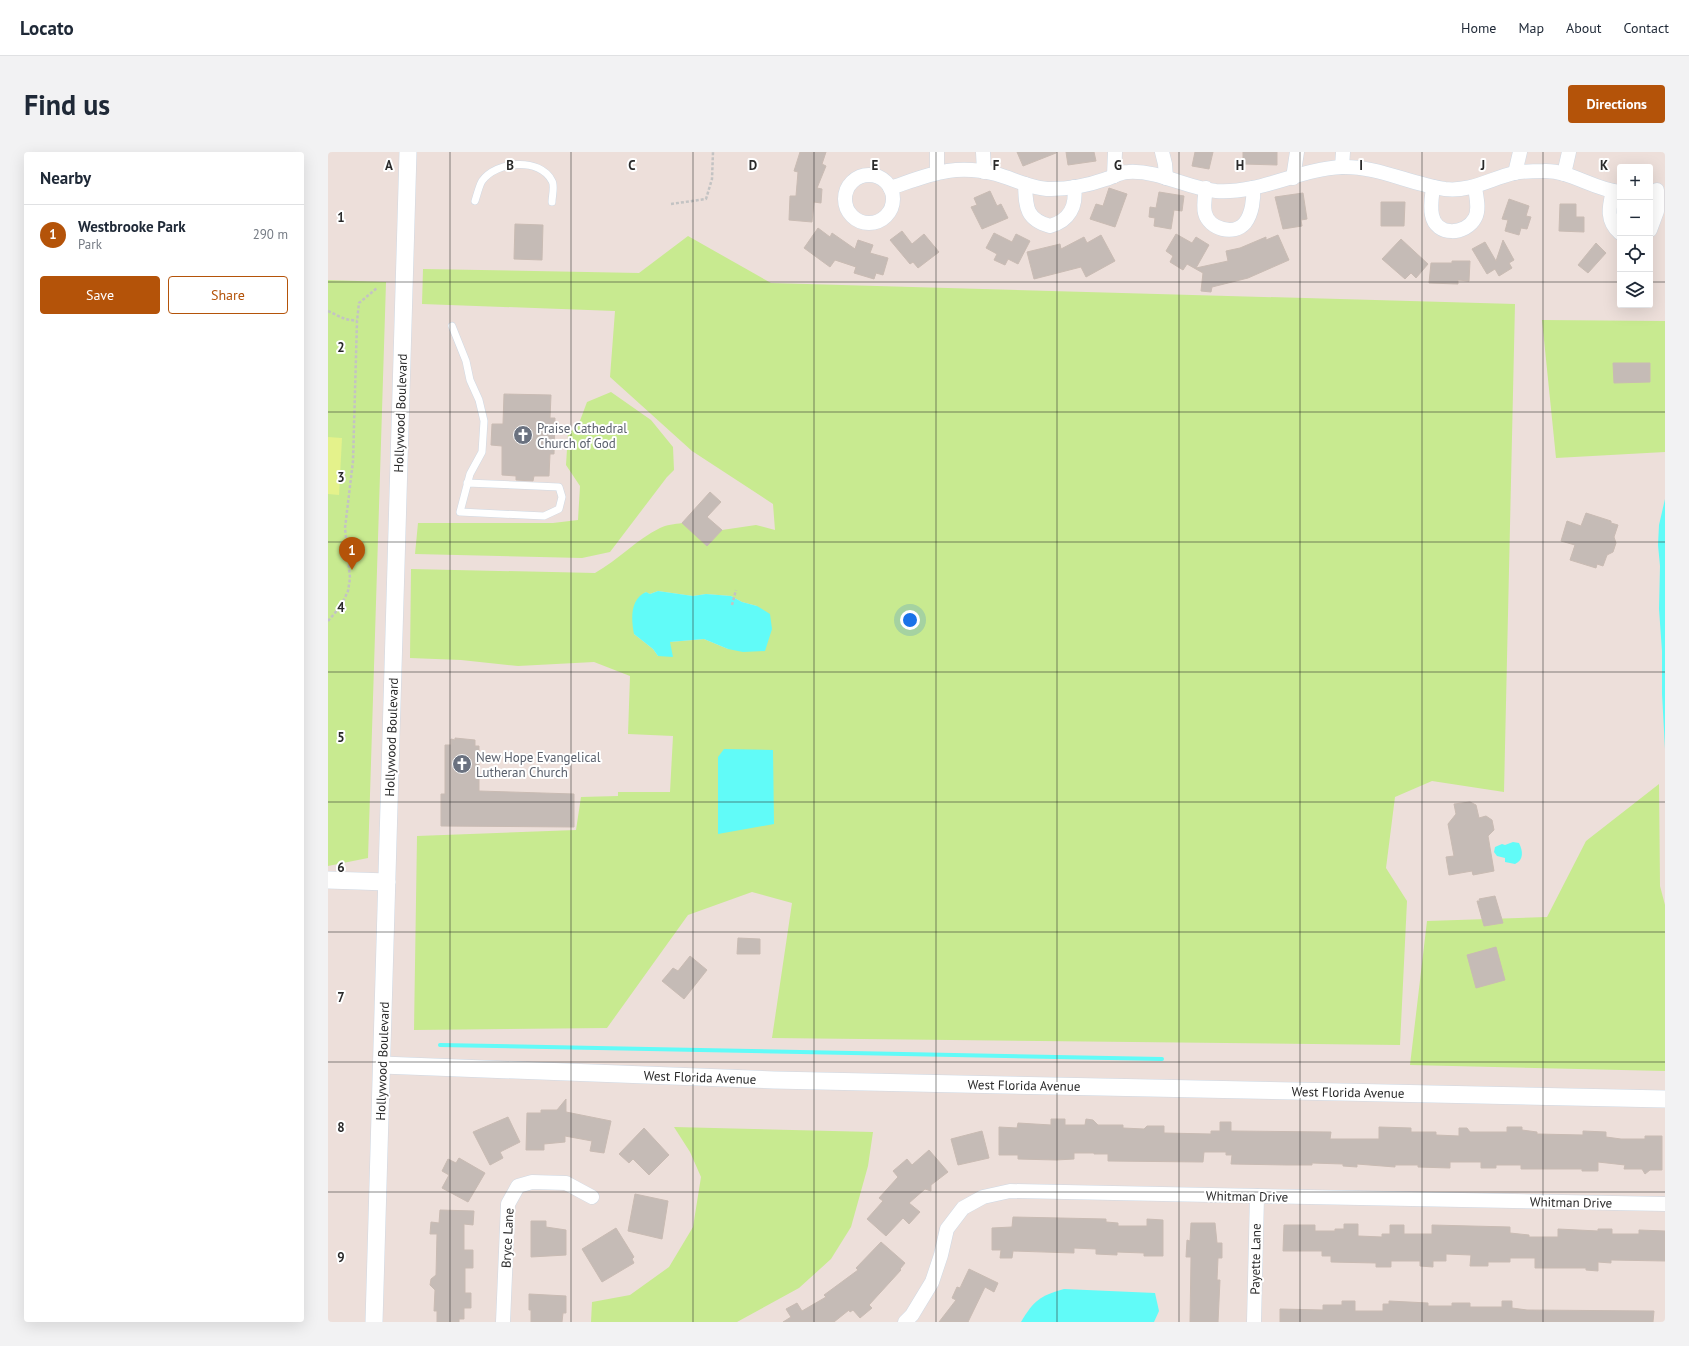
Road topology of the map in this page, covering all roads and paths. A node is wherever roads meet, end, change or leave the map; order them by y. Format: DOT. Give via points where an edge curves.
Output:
graph roads {
  1 [pos="408,152"];
  2 [pos="713,152"];
  3 [pos="937,152"];
  4 [pos="983,152"];
  5 [pos="1115,152"];
  6 [pos="1162,152"];
  7 [pos="1296,152"];
  8 [pos="1343,152"];
  9 [pos="1520,152"];
  10 [pos="1569,152"];
  11 [pos="1342,167"];
  12 [pos="937,172"];
  13 [pos="984,172"];
  14 [pos="1515,173"];
  15 [pos="1564,174"];
  16 [pos="1114,176"];
  17 [pos="1166,178"];
  18 [pos="1293,178"];
  19 [pos="1025,184"];
  20 [pos="1074,187"];
  21 [pos="1433,187"];
  22 [pos="1475,187"];
  23 [pos="890,188"];
  24 [pos="1206,188"];
  25 [pos="1253,188"];
  26 [pos="1657,190"];
  27 [pos="1616,192"];
  28 [pos="475,201"];
  29 [pos="552,202"];
  30 [pos="671,204"];
  31 [pos="1653,221"];
  32 [pos="1617,229"];
  33 [pos="377,288"];
  34 [pos="328,311"];
  35 [pos="357,321"];
  36 [pos="452,326"];
  37 [pos="467,483"];
  38 [pos="736,590"];
  39 [pos="732,605"];
  40 [pos="328,621"];
  41 [pos="328,880"];
  42 [pos="387,882"];
  43 [pos="382,1064"];
  44 [pos="1665,1099"];
  45 [pos="1257,1196"];
  46 [pos="592,1197"];
  47 [pos="1665,1204"];
  48 [pos="374,1322"];
  49 [pos="503,1322"];
  50 [pos="905,1322"];
  51 [pos="1254,1322"];
  1 -- 42 [label="street, Hollywood Boulevard"];
  2 -- 30 [label="path" via="712,179 706,199"];
  3 -- 12 [label="street"];
  4 -- 13 [label="street"];
  5 -- 16 [label="street"];
  6 -- 17 [label="street" via="1166,164"];
  7 -- 18 [label="street"];
  8 -- 11 [label="street"];
  9 -- 14 [label="street"];
  10 -- 15 [label="street"];
  11 -- 18 [label="street"];
  11 -- 21 [label="street" via="1382,172"];
  12 -- 13 [label="street" via="963,169"];
  12 -- 23 [label="street"];
  13 -- 19 [label="street"];
  14 -- 15 [label="street" via="1547,171"];
  14 -- 22 [label="street"];
  15 -- 27 [label="street"];
  16 -- 17 [label="street" via="1126,172 1149,173"];
  16 -- 20 [label="street"];
  17 -- 24 [label="street"];
  18 -- 25 [label="street"];
  19 -- 20 [label="street" via="1049,189"];
  19 -- 20 [label="street" via="1026,206 1029,213 1033,218 1050,226 1058,224 1072,212"];
  21 -- 22 [label="street" via="1462,190"];
  21 -- 22 [label="street" via="1434,222 1440,228 1457,232 1465,229 1475,217"];
  24 -- 25 [label="street" via="1216,191"];
  24 -- 25 [label="street" via="1205,212 1208,221 1221,229 1230,230 1245,223 1252,205"];
  26 -- 31 [label="street" via="1657,210"];
  27 -- 32 [label="street" via="1609,208 1610,220"];
  28 -- 29 [label="lane" via="482,181 498,167 516,165 535,166 547,173 553,182"];
  33 -- 35 [label="path" via="359,303"];
  34 -- 35 [label="path" via="345,319"];
  35 -- 40 [label="path" via="353,461 345,528 350,578 348,591 341,606"];
  36 -- 37 [label="lane" via="484,421 482,452"];
  37 -- 37 [label="lane" via="559,487 562,497 559,509 544,516 460,512"];
  38 -- 39 [label="path"];
  41 -- 42 [label="street"];
  42 -- 43 [label="street, Hollywood Boulevard"];
  43 -- 44 [label="street, West Florida Avenue" via="774,1080"];
  43 -- 48 [label="street, Hollywood Boulevard"];
  45 -- 47 [label="street, Whitman Drive"];
  45 -- 50 [label="street, Whitman Drive" via="1010,1191 983,1197 963,1208 946,1229 932,1282"];
  45 -- 51 [label="street, Payette Lane"];
  46 -- 49 [label="street, Bryce Lane" via="566,1183 532,1182 518,1186 508,1204"];
}
